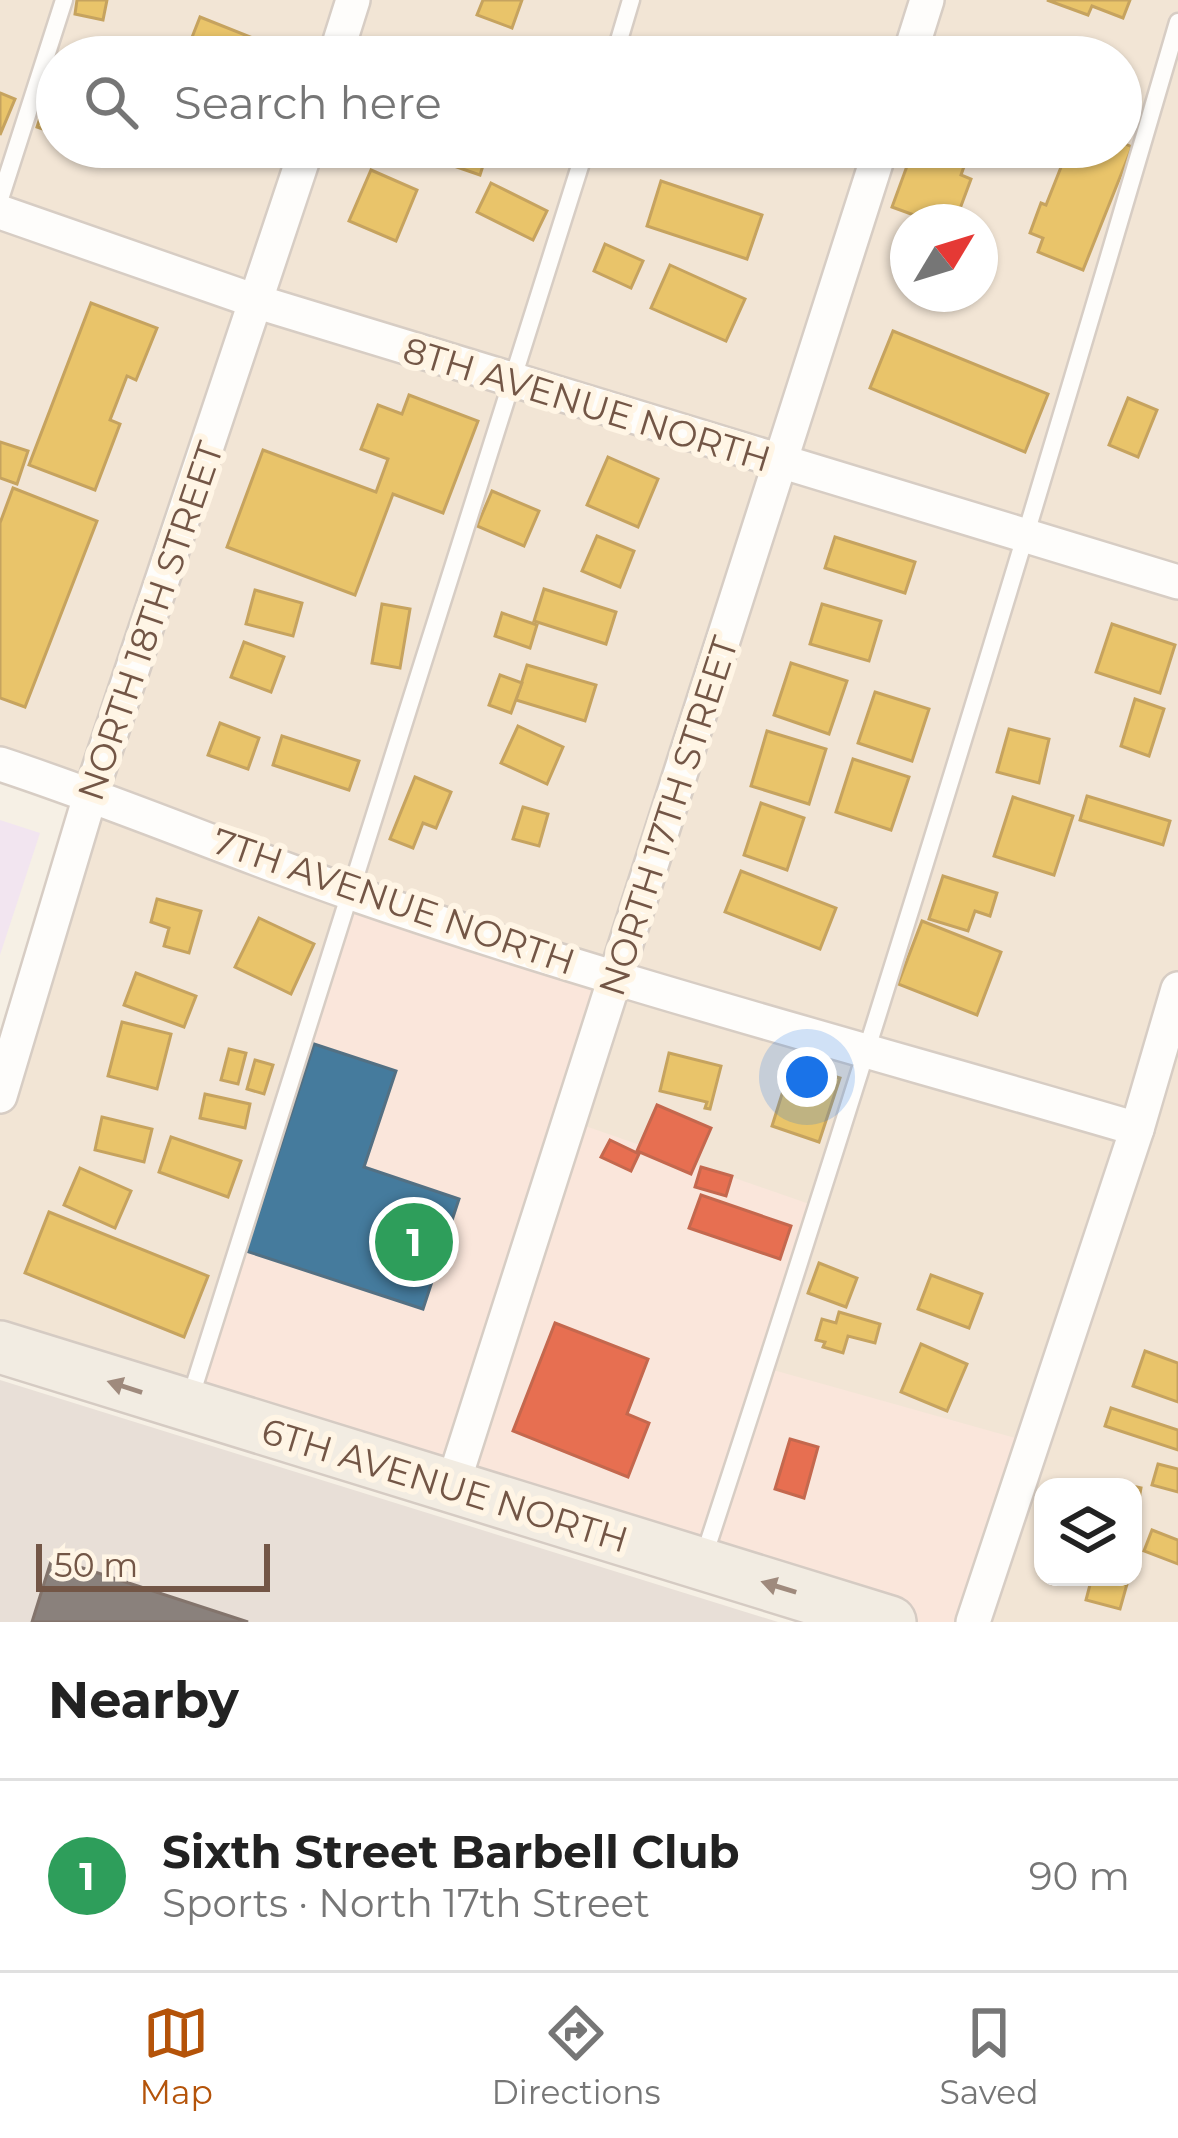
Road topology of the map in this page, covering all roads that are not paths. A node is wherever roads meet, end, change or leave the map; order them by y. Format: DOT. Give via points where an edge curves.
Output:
graph roads {
  1 [pos="64,0"];
  2 [pos="353,0"];
  3 [pos="631,0"];
  4 [pos="927,0"];
  5 [pos="1178,22"];
  6 [pos="52,36"];
  7 [pos="342,36"];
  8 [pos="620,36"];
  9 [pos="916,36"];
  10 [pos="36,87"];
  11 [pos="1142,146"];
  12 [pos="300,168"];
  13 [pos="579,168"];
  14 [pos="874,168"];
  15 [pos="1135,168"];
  16 [pos="0,199"];
  17 [pos="0,212"];
  18 [pos="258,302"];
  19 [pos="513,381"];
  20 [pos="781,464"];
  21 [pos="1028,537"];
  22 [pos="1178,582"];
  23 [pos="0,764"];
  24 [pos="91,794"];
  25 [pos="350,893"];
  26 [pos="616,976"];
  27 [pos="1178,988"];
  28 [pos="869,1050"];
  29 [pos="0,1096"];
  30 [pos="1137,1129"];
  31 [pos="0,1347"];
  32 [pos="188,1407"];
  33 [pos="453,1484"];
  34 [pos="701,1563"];
  35 [pos="890,1622"];
  36 [pos="974,1622"];
  1 -- 6 [label="lane"];
  2 -- 7 [label="street"];
  3 -- 8 [label="lane"];
  4 -- 9 [label="street"];
  5 -- 11 [label="lane"];
  10 -- 16 [label="lane"];
  12 -- 18 [label="street, NORTH 18TH STREET"];
  13 -- 19 [label="lane"];
  14 -- 20 [label="street, NORTH 17TH STREET"];
  15 -- 21 [label="lane"];
  17 -- 18 [label="street, 8TH AVENUE NORTH"];
  18 -- 19 [label="street, 8TH AVENUE NORTH"];
  18 -- 24 [label="street, NORTH 18TH STREET"];
  19 -- 20 [label="street, 8TH AVENUE NORTH"];
  19 -- 25 [label="lane"];
  20 -- 21 [label="street, 8TH AVENUE NORTH"];
  20 -- 26 [label="street, NORTH 17TH STREET"];
  21 -- 22 [label="street, 8TH AVENUE NORTH"];
  21 -- 28 [label="lane"];
  23 -- 24 [label="street, 7TH AVENUE NORTH"];
  24 -- 25 [label="street, 7TH AVENUE NORTH"];
  24 -- 29 [label="street, NORTH 18TH STREET"];
  25 -- 26 [label="street, 7TH AVENUE NORTH"];
  25 -- 32 [label="lane"];
  26 -- 28 [label="street, 7TH AVENUE NORTH"];
  26 -- 33 [label="street, NORTH 17TH STREET"];
  27 -- 30 [label="street"];
  28 -- 30 [label="street, 7TH AVENUE NORTH"];
  28 -- 34 [label="lane"];
  30 -- 36 [label="street"];
  32 -- 31 [label="main road, 6TH AVENUE NORTH, one-way"];
  32 -- 33 [label="main road, 6TH AVENUE NORTH"];
  33 -- 34 [label="main road, 6TH AVENUE NORTH"];
  35 -- 34 [label="main road, 6TH AVENUE NORTH, one-way"];
}
